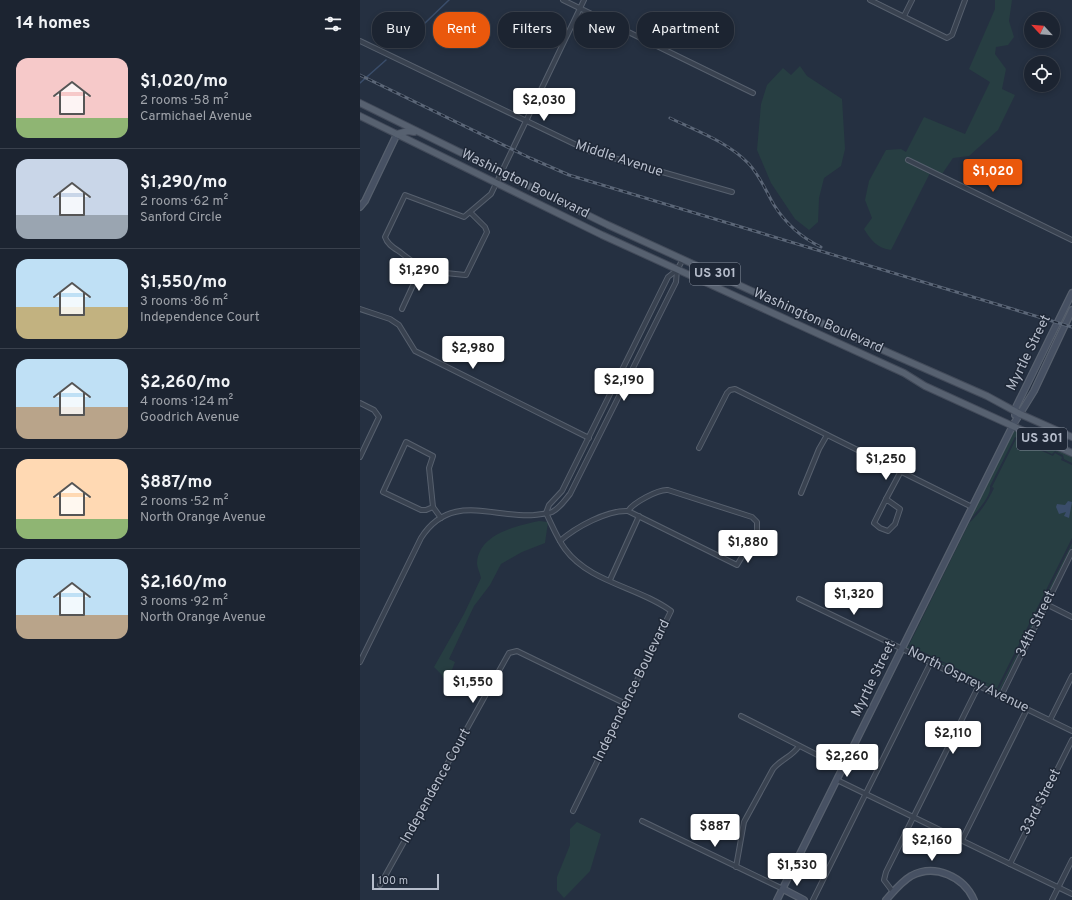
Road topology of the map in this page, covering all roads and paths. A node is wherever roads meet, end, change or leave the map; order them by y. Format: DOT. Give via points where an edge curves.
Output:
graph roads {
  1 [pos="563,0"];
  2 [pos="584,0"];
  3 [pos="870,0"];
  4 [pos="912,0"];
  5 [pos="965,0"];
  6 [pos="580,8"];
  7 [pos="904,16"];
  8 [pos="360,41"];
  9 [pos="753,93"];
  10 [pos="360,103"];
  11 [pos="360,116"];
  12 [pos="525,121"];
  13 [pos="396,134"];
  14 [pos="461,153"];
  15 [pos="908,160"];
  16 [pos="501,172"];
  17 [pos="496,183"];
  18 [pos="732,192"];
  19 [pos="360,207"];
  20 [pos="471,212"];
  21 [pos="1072,240"];
  22 [pos="683,259"];
  23 [pos="421,268"];
  24 [pos="677,270"];
  25 [pos="1072,293"];
  26 [pos="1070,308"];
  27 [pos="360,309"];
  28 [pos="402,309"];
  29 [pos="360,403"];
  30 [pos="1018,413"];
  31 [pos="1013,425"];
  32 [pos="827,435"];
  33 [pos="1072,437"];
  34 [pos="589,438"];
  35 [pos="699,448"];
  36 [pos="1072,454"];
  37 [pos="360,457"];
  38 [pos="901,471"];
  39 [pos="801,493"];
  40 [pos="886,499"];
  41 [pos="972,506"];
  42 [pos="433,507"];
  43 [pos="628,512"];
  44 [pos="546,514"];
  45 [pos="639,516"];
  46 [pos="441,518"];
  47 [pos="560,541"];
  48 [pos="1072,552"];
  49 [pos="610,580"];
  50 [pos="799,599"];
  51 [pos="1046,604"];
  52 [pos="1072,617"];
  53 [pos="902,648"];
  54 [pos="360,662"];
  55 [pos="931,662"];
  56 [pos="1072,676"];
  57 [pos="979,685"];
  58 [pos="1001,696"];
  59 [pos="626,704"];
  60 [pos="1027,709"];
  61 [pos="741,716"];
  62 [pos="1050,720"];
  63 [pos="1072,731"];
  64 [pos="1072,740"];
  65 [pos="799,746"];
  66 [pos="843,768"];
  67 [pos="836,780"];
  68 [pos="865,794"];
  69 [pos="573,811"];
  70 [pos="913,817"];
  71 [pos="642,821"];
  72 [pos="962,840"];
  73 [pos="1072,860"];
  74 [pos="1010,864"];
  75 [pos="736,867"];
  76 [pos="380,885"];
  77 [pos="1058,887"];
  78 [pos="782,889"];
  79 [pos="893,892"];
  80 [pos="1072,894"];
  81 [pos="777,900"];
  82 [pos="804,900"];
  83 [pos="812,900"];
  84 [pos="886,900"];
  85 [pos="974,900"];
  86 [pos="1052,900"];
  1 -- 6 [label="street"];
  2 -- 6 [label="street"];
  3 -- 7 [label="street"];
  4 -- 7 [label="street"];
  5 -- 7 [label="street" via="950,38"];
  6 -- 9 [label="street"];
  6 -- 12 [label="street"];
  8 -- 12 [label="street, Middle Avenue"];
  10 -- 14 [label="main road, Washington Boulevard / US 301"];
  11 -- 13 [label="main road, Washington Boulevard / US 301"];
  12 -- 16 [label="street"];
  12 -- 18 [label="street, Middle Avenue" via="589,151"];
  13 -- 14 [label="main road" via="412,131"];
  13 -- 17 [label="main road, Washington Boulevard / US 301"];
  13 -- 19 [label="street"];
  14 -- 16 [label="main road, Washington Boulevard / US 301"];
  15 -- 21 [label="street"];
  16 -- 17 [label="street"];
  16 -- 22 [label="main road, Washington Boulevard / US 301"];
  17 -- 20 [label="street" via="491,194"];
  17 -- 24 [label="main road, Washington Boulevard / US 301"];
  20 -- 23 [label="street" via="487,232 468,273 440,274"];
  20 -- 23 [label="street" via="461,217 404,196 385,237"];
  22 -- 24 [label="street"];
  22 -- 30 [label="main road, Washington Boulevard / US 301" via="988,396"];
  23 -- 28 [label="street"];
  24 -- 31 [label="main road, Washington Boulevard / US 301"];
  24 -- 34 [label="street" via="668,277"];
  24 -- 44 [label="street" via="676,282 570,494 558,507"];
  25 -- 26 [label="street, Myrtle Street"];
  26 -- 30 [label="street, Myrtle Street" via="1034,391"];
  26 -- 30 [label="street, Myrtle Street" via="1039,357"];
  27 -- 34 [label="street" via="399,324 415,351"];
  29 -- 37 [label="street" via="378,414 378,420"];
  30 -- 31 [label="street, Myrtle Street"];
  30 -- 33 [label="main road, Washington Boulevard / US 301"];
  31 -- 36 [label="main road, Washington Boulevard / US 301"];
  31 -- 41 [label="street, Myrtle Street"];
  32 -- 35 [label="street" via="732,389 727,393"];
  32 -- 38 [label="street"];
  32 -- 39 [label="street"];
  34 -- 44 [label="street" via="562,491 549,505"];
  38 -- 40 [label="street"];
  38 -- 41 [label="street"];
  40 -- 40 [label="street" via="874,523 888,531 895,524 900,510"];
  41 -- 53 [label="street, Myrtle Street"];
  42 -- 42 [label="street" via="422,510 383,492 406,442 434,456 429,468"];
  42 -- 46 [label="street"];
  43 -- 45 [label="street"];
  43 -- 45 [label="street" via="632,505 661,490 668,490 752,517 757,522 757,530 737,565"];
  43 -- 47 [label="street" via="612,512 571,532"];
  44 -- 46 [label="street" via="521,516 466,510"];
  44 -- 47 [label="street, Independence Boulevard"];
  45 -- 49 [label="street"];
  46 -- 54 [label="street" via="430,526 421,538"];
  47 -- 49 [label="street, Independence Boulevard" via="580,563"];
  48 -- 51 [label="street, 34th Street"];
  49 -- 59 [label="street, Independence Boulevard" via="671,611"];
  50 -- 53 [label="street, North Osprey Avenue"];
  51 -- 52 [label="street"];
  51 -- 58 [label="street, 34th Street"];
  53 -- 55 [label="street, North Osprey Avenue"];
  53 -- 66 [label="street, Myrtle Street"];
  55 -- 57 [label="street, North Osprey Avenue"];
  55 -- 68 [label="street"];
  56 -- 62 [label="street"];
  57 -- 58 [label="street, North Osprey Avenue"];
  57 -- 70 [label="street"];
  58 -- 60 [label="street, North Osprey Avenue"];
  59 -- 69 [label="street, Independence Boulevard"];
  59 -- 76 [label="street, Independence Court" via="518,651 509,654"];
  60 -- 62 [label="street, North Osprey Avenue"];
  60 -- 72 [label="street"];
  61 -- 65 [label="street"];
  62 -- 63 [label="street, North Osprey Avenue"];
  64 -- 74 [label="street, 33rd Street"];
  65 -- 66 [label="street"];
  65 -- 75 [label="street" via="793,755 773,769 744,822"];
  66 -- 67 [label="street, Myrtle Street"];
  67 -- 68 [label="street"];
  67 -- 78 [label="street, Myrtle Street"];
  68 -- 70 [label="street"];
  68 -- 83 [label="street"];
  70 -- 72 [label="street"];
  70 -- 79 [label="street" via="884,876 886,884"];
  71 -- 75 [label="street"];
  72 -- 74 [label="street"];
  73 -- 77 [label="street"];
  74 -- 77 [label="street"];
  75 -- 78 [label="street"];
  77 -- 80 [label="street"];
  77 -- 86 [label="street"];
  78 -- 81 [label="street, Myrtle Street"];
  78 -- 82 [label="street"];
  79 -- 84 [label="street"];
  79 -- 85 [label="street" via="912,875 934,871 956,878"];
}
